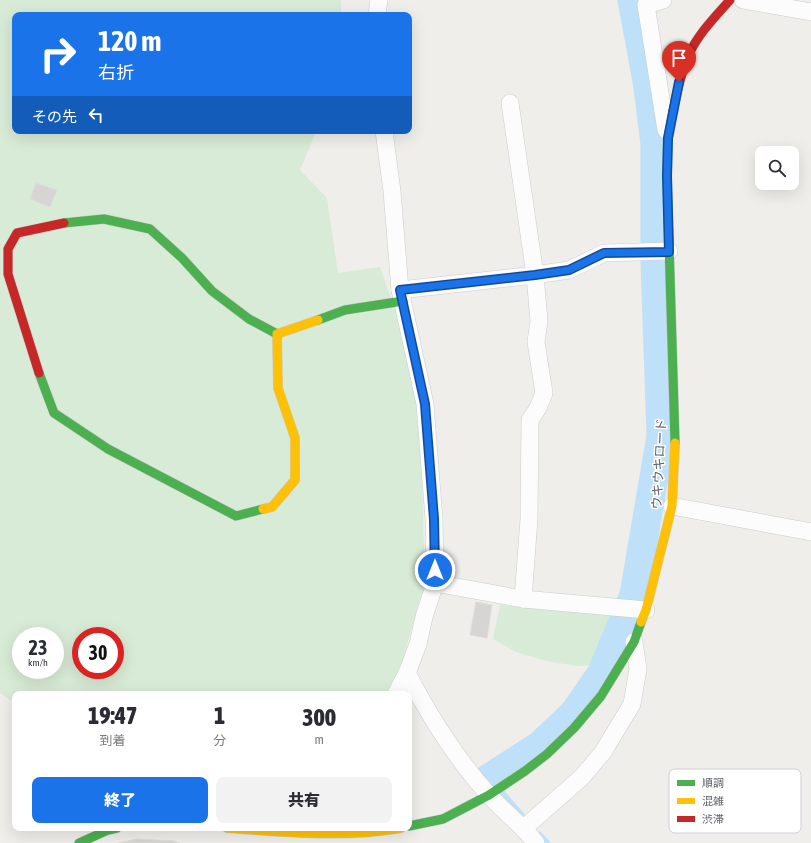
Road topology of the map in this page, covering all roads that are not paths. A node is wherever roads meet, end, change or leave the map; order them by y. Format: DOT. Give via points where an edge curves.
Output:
graph roads {
  1 [pos="379,0"];
  2 [pos="663,0"];
  3 [pos="730,0"];
  4 [pos="743,0"];
  5 [pos="377,12"];
  6 [pos="811,12"];
  7 [pos="510,103"];
  8 [pos="384,134"];
  9 [pos="668,138"];
  10 [pos="669,252"];
  11 [pos="535,275"];
  12 [pos="402,296"];
  13 [pos="277,334"];
  14 [pos="672,506"];
  15 [pos="811,532"];
  16 [pos="435,583"];
  17 [pos="523,599"];
  18 [pos="646,610"];
  19 [pos="634,642"];
  20 [pos="407,673"];
  21 [pos="398,691"];
  22 [pos="489,795"];
  23 [pos="412,825"];
  24 [pos="524,828"];
  25 [pos="106,831"];
  26 [pos="305,831"];
  27 [pos="387,831"];
  28 [pos="331,832"];
  29 [pos="79,843"];
  30 [pos="536,843"];
  1 -- 5 [label="street"];
  2 -- 9 [label="street" via="646,6"];
  3 -- 9 [label="street, ウキウキロード" via="705,28 689,54 679,82"];
  4 -- 6 [label="street"];
  7 -- 11 [label="street"];
  8 -- 12 [label="street"];
  9 -- 10 [label="street, ウキウキロード"];
  10 -- 11 [label="street" via="604,253 569,270"];
  10 -- 14 [label="street, ウキウキロード" via="675,439"];
  11 -- 12 [label="street"];
  11 -- 17 [label="street" via="539,321 536,342 544,393 530,420 529,520"];
  12 -- 13 [label="street" via="345,310"];
  12 -- 16 [label="street" via="425,404 434,519"];
  13 -- 13 [label="street" via="278,388 296,438 295,480 272,507 236,516 108,449 54,413 33,357 8,274 8,249 17,233 64,223 104,219 150,230 182,258 212,291 249,319"];
  14 -- 15 [label="street"];
  14 -- 18 [label="street, ウキウキロード"];
  16 -- 17 [label="street"];
  16 -- 20 [label="street"];
  17 -- 18 [label="street"];
  18 -- 19 [label="street, ウキウキロード"];
  19 -- 22 [label="street, ウキウキロード" via="601,696 574,728 526,771"];
  19 -- 24 [label="street" via="638,669 632,704 604,752 582,777"];
  20 -- 21 [label="street"];
  20 -- 22 [label="street" via="427,711 453,751"];
  22 -- 23 [label="street, ウキウキロード" via="443,819"];
  22 -- 24 [label="street"];
  24 -- 30 [label="street"];
  25 -- 29 [label="street"];
  26 -- 28 [label="street"];
  27 -- 28 [label="street"];
}
